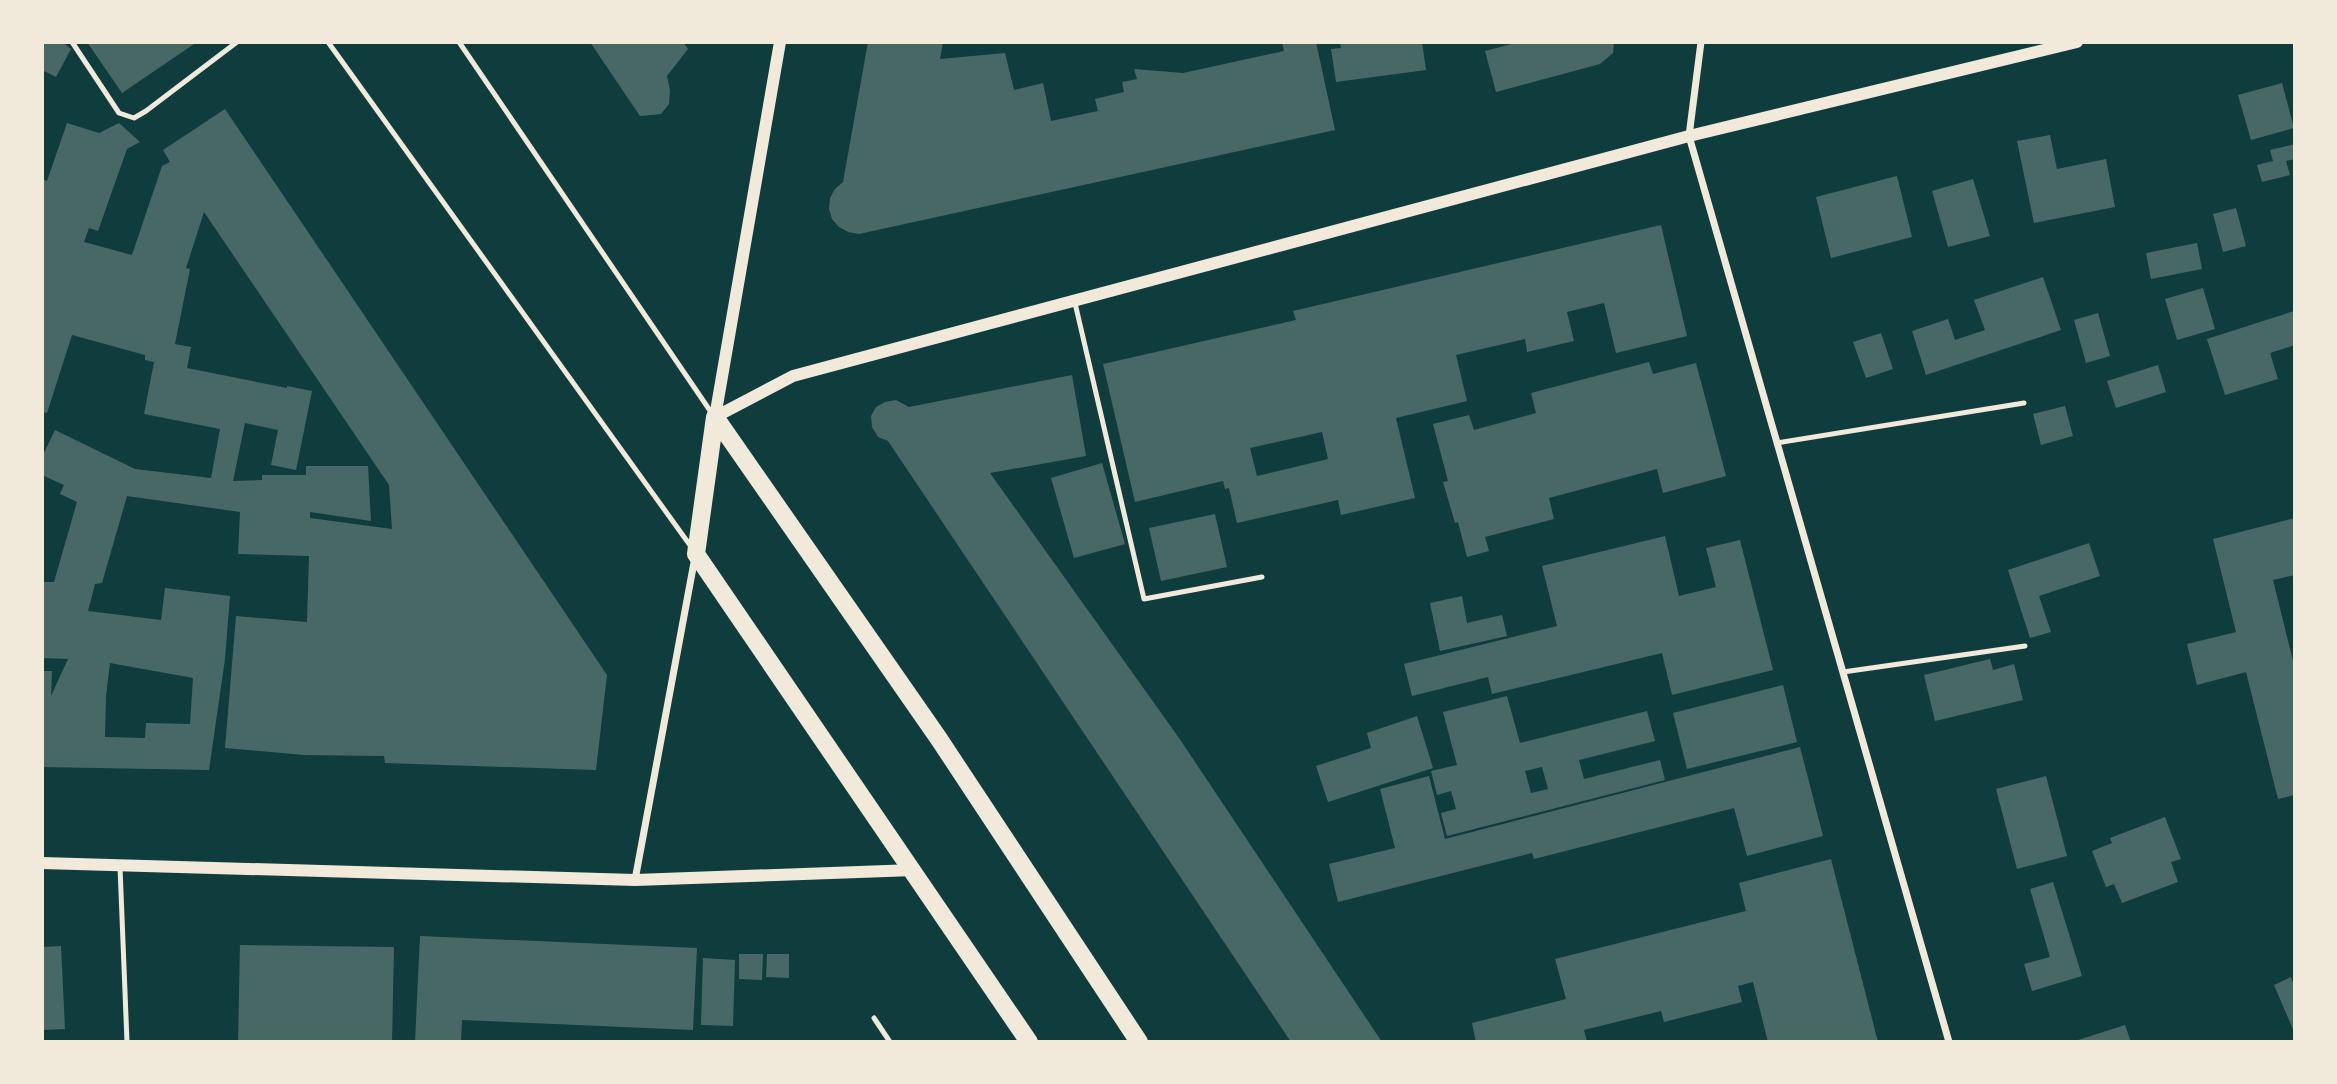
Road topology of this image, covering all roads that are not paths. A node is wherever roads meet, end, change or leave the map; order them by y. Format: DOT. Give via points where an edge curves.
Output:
graph roads {
  1 [pos="72,42"];
  2 [pos="237,42"];
  3 [pos="328,42"];
  4 [pos="459,42"];
  5 [pos="780,42"];
  6 [pos="1701,42"];
  7 [pos="2077,42"];
  8 [pos="1689,136"];
  9 [pos="1074,300"];
  10 [pos="2024,403"];
  11 [pos="715,417"];
  12 [pos="1777,443"];
  13 [pos="695,554"];
  14 [pos="1262,577"];
  15 [pos="2025,646"];
  16 [pos="1843,672"];
  17 [pos="42,863"];
  18 [pos="120,867"];
  19 [pos="914,870"];
  20 [pos="635,880"];
  21 [pos="874,1018"];
  22 [pos="127,1042"];
  23 [pos="890,1042"];
  24 [pos="1029,1042"];
  25 [pos="1139,1042"];
  26 [pos="1949,1042"];
  1 -- 2 [label="lane" via="119,113 134,118"];
  3 -- 13 [label="lane"];
  4 -- 11 [label="lane"];
  5 -- 11 [label="street"];
  6 -- 8 [label="street"];
  7 -- 8 [label="street"];
  8 -- 9 [label="street"];
  8 -- 12 [label="street"];
  9 -- 11 [label="street" via="793,376"];
  9 -- 14 [label="lane" via="1144,599"];
  10 -- 12 [label="lane"];
  11 -- 13 [label="main road"];
  11 -- 25 [label="main road" via="939,739"];
  12 -- 16 [label="street"];
  13 -- 19 [label="main road"];
  13 -- 20 [label="street"];
  15 -- 16 [label="lane"];
  16 -- 26 [label="street"];
  17 -- 18 [label="street"];
  18 -- 20 [label="street"];
  18 -- 22 [label="lane"];
  19 -- 20 [label="street"];
  19 -- 24 [label="main road"];
  21 -- 23 [label="lane"];
}
